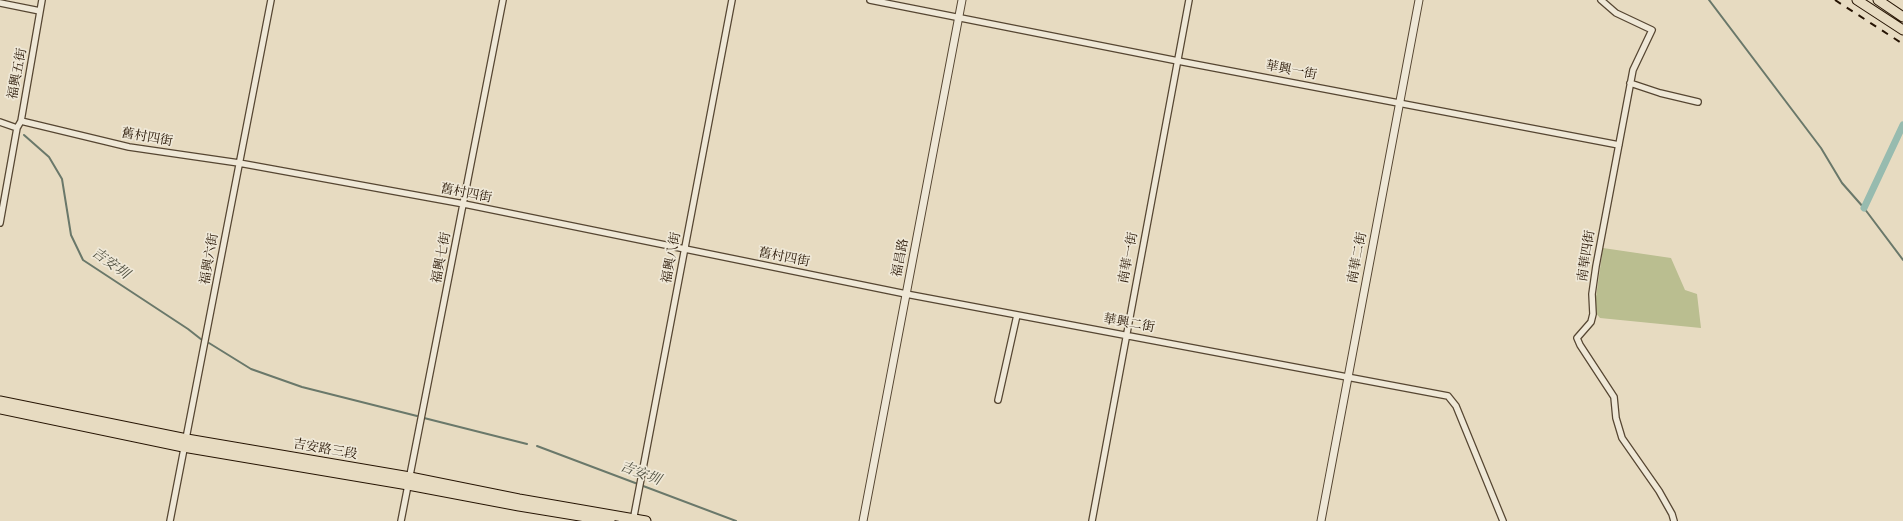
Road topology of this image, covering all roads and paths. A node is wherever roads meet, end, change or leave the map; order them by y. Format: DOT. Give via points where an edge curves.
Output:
graph roads {
  1 [pos="42,0"];
  2 [pos="271,0"];
  3 [pos="502,0"];
  4 [pos="732,0"];
  5 [pos="870,0"];
  6 [pos="962,0"];
  7 [pos="1189,0"];
  8 [pos="1419,0"];
  9 [pos="1601,0"];
  10 [pos="1857,0"];
  11 [pos="1878,0"];
  12 [pos="0,3"];
  13 [pos="40,11"];
  14 [pos="1903,17"];
  15 [pos="959,19"];
  16 [pos="1903,30"];
  17 [pos="1178,61"];
  18 [pos="1630,83"];
  19 [pos="1400,102"];
  20 [pos="1698,102"];
  21 [pos="21,121"];
  22 [pos="0,122"];
  23 [pos="17,128"];
  24 [pos="1619,144"];
  25 [pos="239,163"];
  26 [pos="464,204"];
  27 [pos="0,222"];
  28 [pos="685,249"];
  29 [pos="906,294"];
  30 [pos="1017,315"];
  31 [pos="1126,334"];
  32 [pos="1348,376"];
  33 [pos="998,400"];
  34 [pos="0,401"];
  35 [pos="0,409"];
  36 [pos="185,443"];
  37 [pos="409,481"];
  38 [pos="633,520"];
  39 [pos="170,521"];
  40 [pos="402,521"];
  41 [pos="611,521"];
  42 [pos="646,521"];
  43 [pos="863,521"];
  44 [pos="1092,521"];
  45 [pos="1321,521"];
  46 [pos="1503,521"];
  47 [pos="1674,521"];
  1 -- 13 [label="street, 福興五街"];
  2 -- 25 [label="street, 福興六街"];
  3 -- 26 [label="street, 福興七街"];
  4 -- 28 [label="street, 福興八街"];
  5 -- 15 [label="street, 華興一街"];
  6 -- 15 [label="street, 福昌路"];
  7 -- 17 [label="street, 南華一街"];
  8 -- 19 [label="street, 南華二街"];
  9 -- 18 [label="street, 南華四街" via="1616,13 1652,30 1633,70"];
  10 -- 16 [label="main road"];
  11 -- 14 [label="main road"];
  12 -- 13 [label="street"];
  13 -- 21 [label="street, 福興五街"];
  15 -- 17 [label="street, 華興一街"];
  15 -- 29 [label="street, 福昌路"];
  17 -- 19 [label="street, 華興一街"];
  17 -- 31 [label="street, 南華一街"];
  18 -- 20 [label="street"];
  18 -- 24 [label="street, 南華四街"];
  19 -- 24 [label="street, 華興一街"];
  19 -- 32 [label="street, 南華二街"];
  21 -- 23 [label="street, 福興五街"];
  21 -- 25 [label="street, 舊村四街" via="129,146"];
  22 -- 23 [label="street"];
  23 -- 27 [label="street, 福興五街"];
  24 -- 47 [label="street, 南華四街" via="1596,266 1592,318 1577,338 1614,397 1616,418 1622,438 1659,491"];
  25 -- 26 [label="street, 舊村四街"];
  25 -- 36 [label="street, 福興六街"];
  26 -- 28 [label="street, 舊村四街"];
  26 -- 37 [label="street, 福興七街"];
  28 -- 29 [label="street, 舊村四街"];
  28 -- 38 [label="street, 福興八街"];
  29 -- 30 [label="street, 華興二街"];
  29 -- 43 [label="street, 福昌路"];
  30 -- 31 [label="street, 華興二街"];
  30 -- 33 [label="street"];
  31 -- 32 [label="street, 華興二街"];
  31 -- 44 [label="street, 南華一街"];
  32 -- 45 [label="street, 南華二街"];
  32 -- 46 [label="street, 華興二街" via="1448,396 1456,406"];
  34 -- 36 [label="main road, 吉安路三段"];
  35 -- 36 [label="main road, 吉安路三段"];
  36 -- 37 [label="main road, 吉安路三段"];
  36 -- 39 [label="street, 福興六街"];
  37 -- 38 [label="main road, 吉安路三段"];
  37 -- 40 [label="street, 福興七街"];
  37 -- 41 [label="main road, 吉安路三段" via="519,506"];
  38 -- 42 [label="main road, 吉安路三段"];
}
